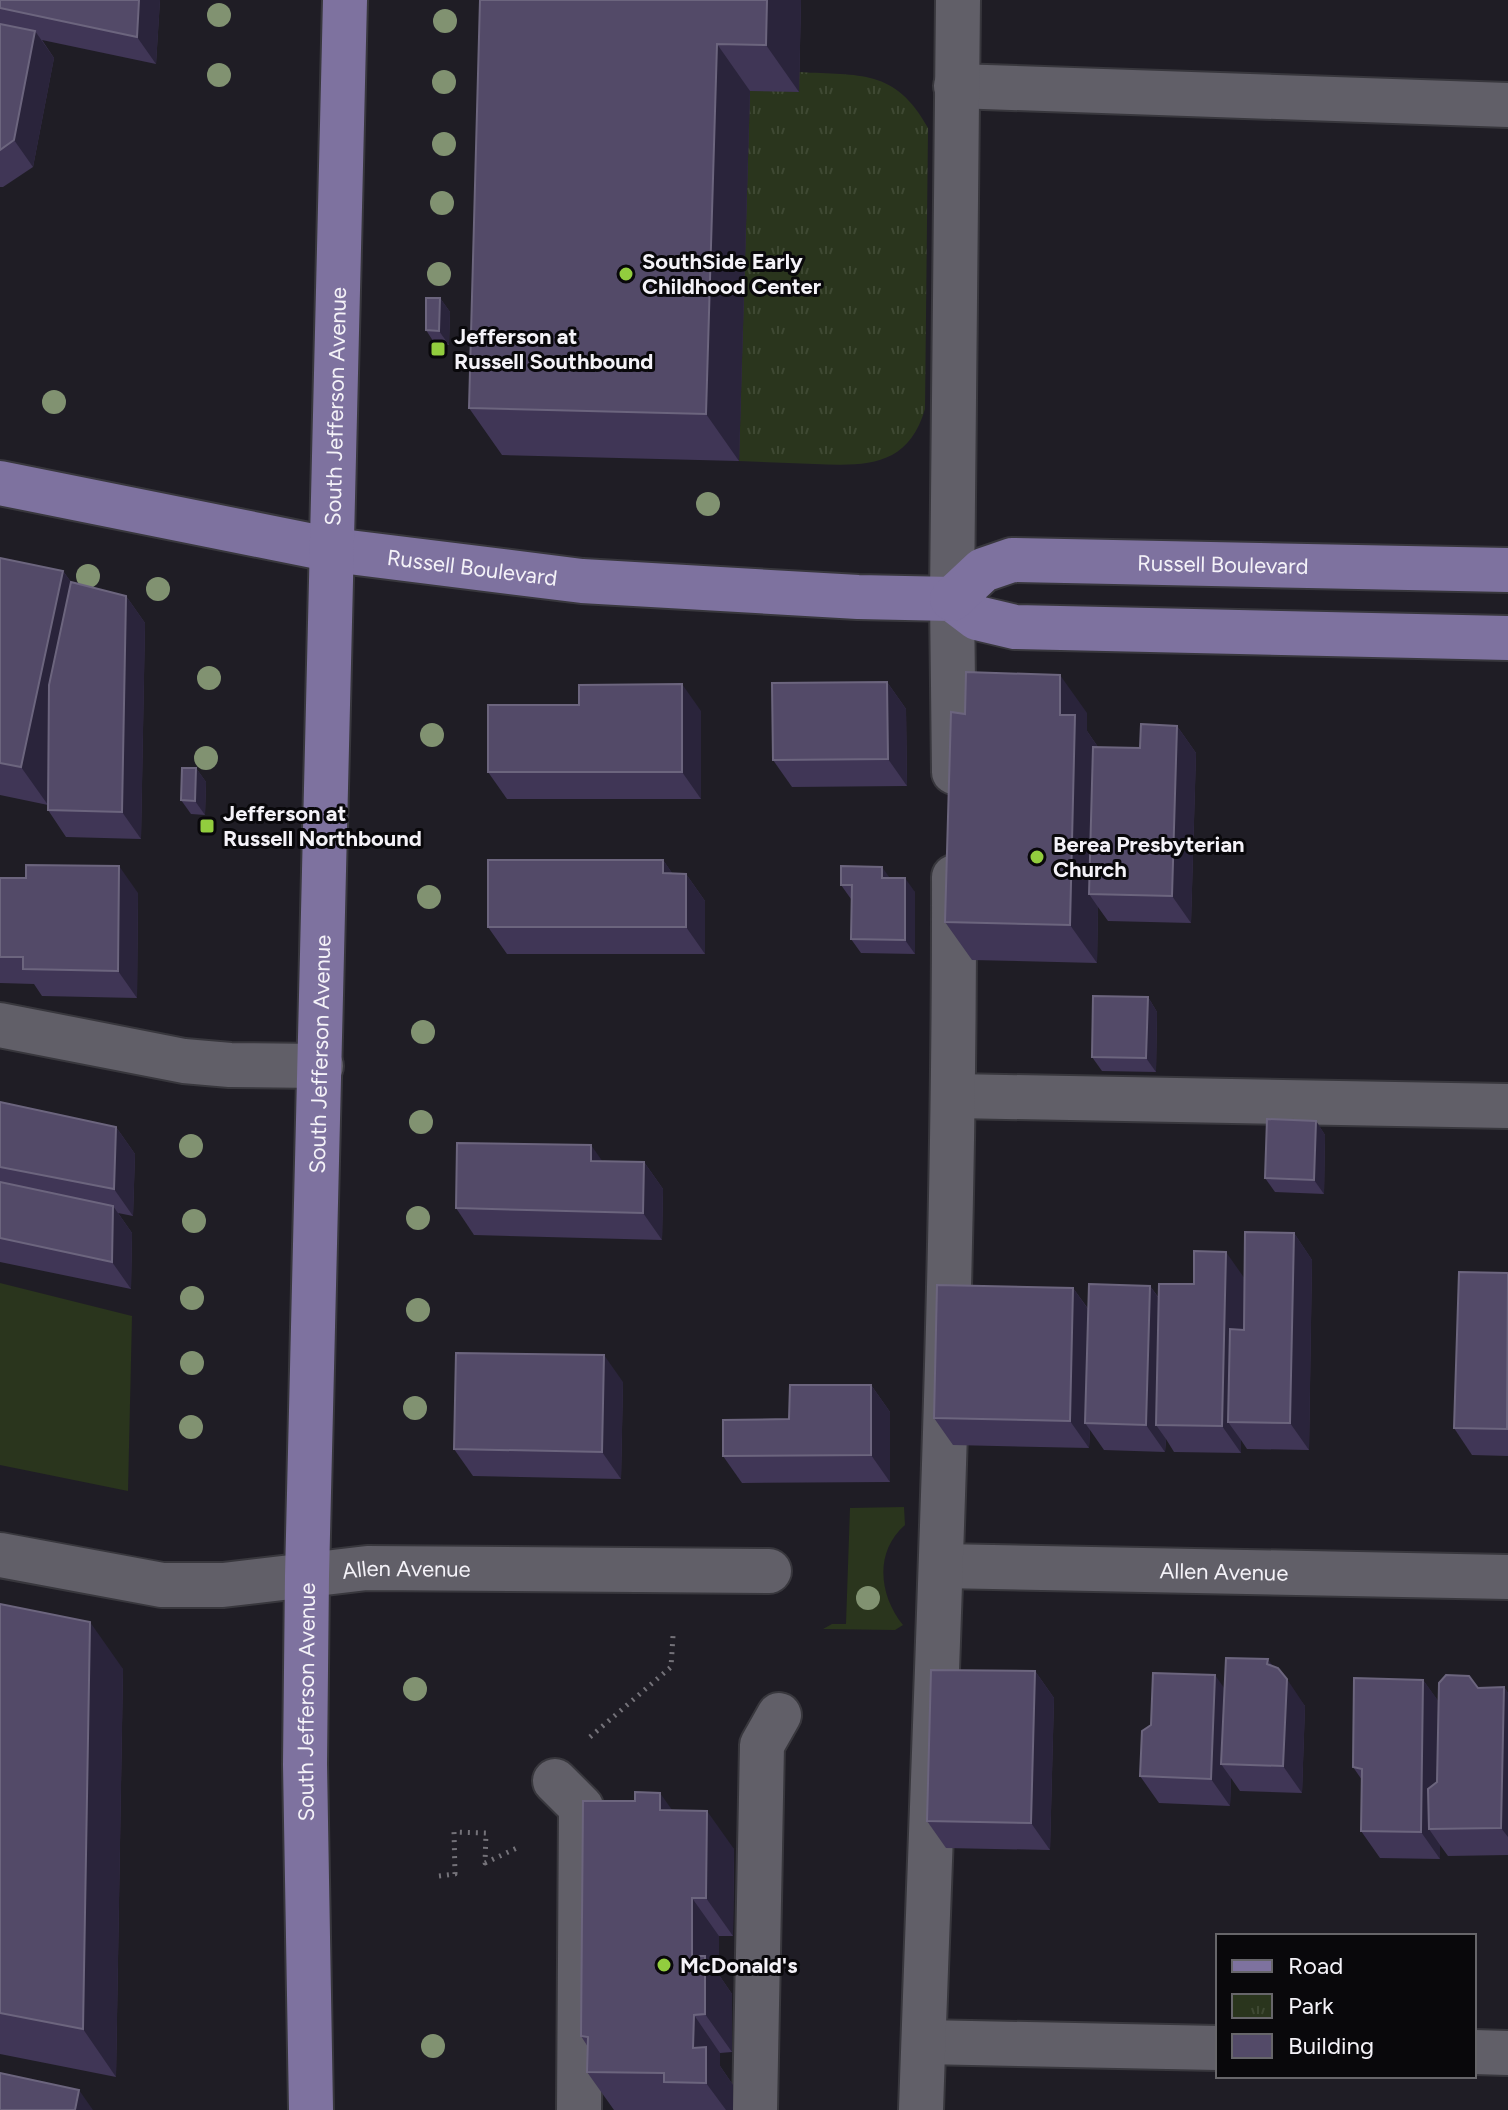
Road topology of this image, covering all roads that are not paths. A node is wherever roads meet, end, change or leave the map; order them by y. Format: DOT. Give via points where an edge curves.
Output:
graph roads {
  1 [pos="345,0"];
  2 [pos="958,0"];
  3 [pos="956,86"];
  4 [pos="1508,105"];
  5 [pos="0,483"];
  6 [pos="333,550"];
  7 [pos="1508,570"];
  8 [pos="952,599"];
  9 [pos="1508,638"];
  10 [pos="0,1025"];
  11 [pos="321,1066"];
  12 [pos="955,1096"];
  13 [pos="1508,1106"];
  14 [pos="0,1555"];
  15 [pos="942,1566"];
  16 [pos="769,1571"];
  17 [pos="307,1576"];
  18 [pos="1508,1577"];
  19 [pos="779,1715"];
  20 [pos="555,1781"];
  21 [pos="924,2042"];
  22 [pos="1216,2048"];
  23 [pos="1476,2052"];
  24 [pos="1508,2053"];
  25 [pos="311,2110"];
  26 [pos="579,2110"];
  27 [pos="755,2110"];
  28 [pos="921,2110"];
  1 -- 6 [label="main road, South Jefferson Avenue"];
  2 -- 3 [label="street"];
  3 -- 4 [label="street"];
  3 -- 8 [label="street"];
  5 -- 6 [label="main road, Russell Boulevard"];
  6 -- 8 [label="main road, Russell Boulevard" via="582,581"];
  6 -- 11 [label="main road, South Jefferson Avenue"];
  7 -- 8 [label="main road, Russell Boulevard" via="1012,560 983,570"];
  8 -- 9 [label="main road" via="977,618 1015,627"];
  8 -- 12 [label="street"];
  10 -- 11 [label="street" via="184,1061"];
  11 -- 17 [label="main road, South Jefferson Avenue"];
  12 -- 13 [label="street"];
  12 -- 15 [label="street"];
  14 -- 17 [label="street, Allen Avenue" via="162,1585"];
  15 -- 18 [label="street, Allen Avenue"];
  15 -- 21 [label="street"];
  16 -- 17 [label="street, Allen Avenue" via="425,1567"];
  17 -- 25 [label="main road, South Jefferson Avenue"];
  19 -- 27 [label="street" via="762,1745"];
  20 -- 26 [label="street" via="581,1807"];
  21 -- 22 [label="street"];
  21 -- 28 [label="street"];
  23 -- 24 [label="street"];
}
